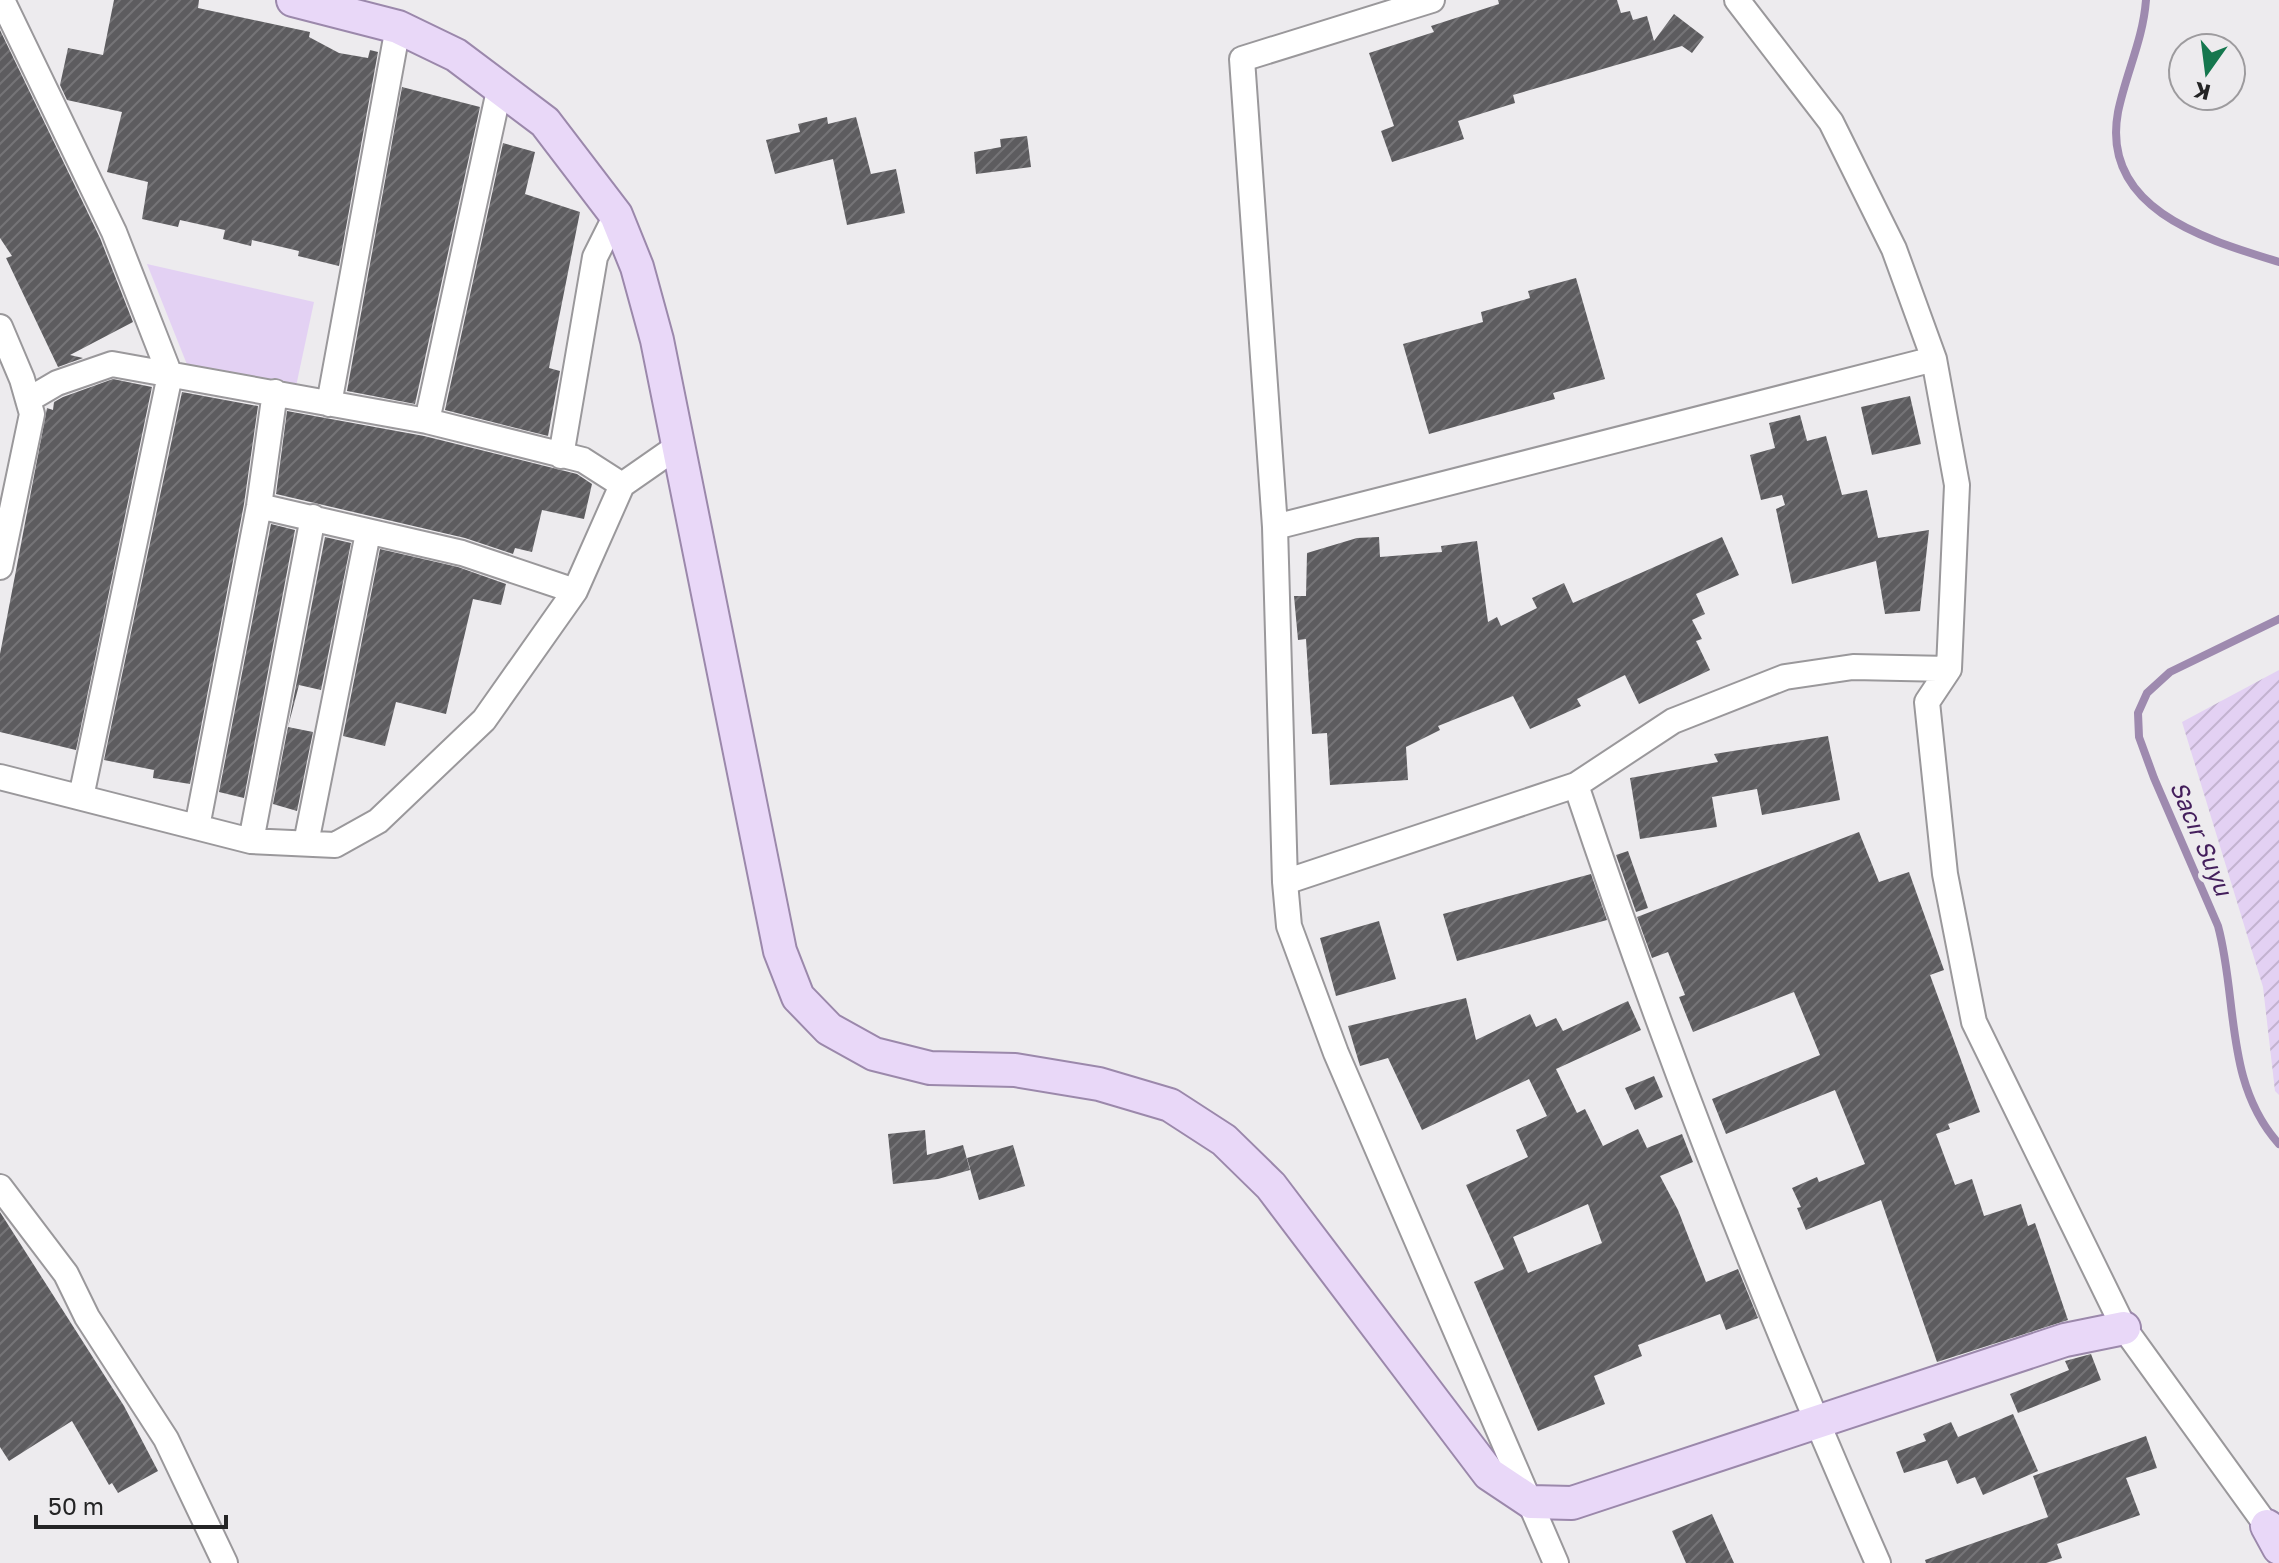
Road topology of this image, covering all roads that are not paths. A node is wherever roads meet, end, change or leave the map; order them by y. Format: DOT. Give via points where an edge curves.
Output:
graph roads {
  1 [pos="2,0"];
  2 [pos="293,0"];
  3 [pos="1432,0"];
  4 [pos="1737,0"];
  5 [pos="398,27"];
  6 [pos="500,86"];
  7 [pos="616,215"];
  8 [pos="0,327"];
  9 [pos="1934,359"];
  10 [pos="170,375"];
  11 [pos="275,392"];
  12 [pos="28,400"];
  13 [pos="329,404"];
  14 [pos="427,421"];
  15 [pos="678,446"];
  16 [pos="561,456"];
  17 [pos="622,485"];
  18 [pos="259,506"];
  19 [pos="313,517"];
  20 [pos="1275,527"];
  21 [pos="368,533"];
  22 [pos="0,567"];
  23 [pos="575,591"];
  24 [pos="1949,669"];
  25 [pos="0,777"];
  26 [pos="1576,785"];
  27 [pos="81,797"];
  28 [pos="197,827"];
  29 [pos="251,841"];
  30 [pos="306,843"];
  31 [pos="1285,882"];
  32 [pos="0,1187"];
  33 [pos="2124,1328"];
  34 [pos="1816,1422"];
  35 [pos="1531,1502"];
  36 [pos="2275,1536"];
  37 [pos="225,1563"];
  38 [pos="1556,1563"];
  39 [pos="1878,1563"];
  1 -- 10 [label="street" via="114,232"];
  2 -- 5 [label="main road"];
  3 -- 20 [label="street" via="1242,59"];
  4 -- 9 [label="street" via="1831,122 1894,249"];
  5 -- 6 [label="main road" via="456,55"];
  5 -- 13 [label="street"];
  6 -- 7 [label="main road" via="545,122"];
  6 -- 14 [label="street"];
  7 -- 15 [label="main road" via="657,340"];
  7 -- 16 [label="street" via="595,257"];
  8 -- 12 [label="street"];
  9 -- 20 [label="street"];
  9 -- 24 [label="street" via="1957,485"];
  10 -- 11 [label="street"];
  10 -- 12 [label="street" via="112,364 57,383"];
  10 -- 27 [label="street"];
  11 -- 13 [label="street"];
  11 -- 18 [label="street"];
  12 -- 22 [label="street" via="32,414"];
  13 -- 14 [label="street"];
  14 -- 16 [label="street"];
  15 -- 17 [label="street"];
  15 -- 35 [label="main road" via="780,951 798,997 829,1029 874,1054 930,1068 1015,1070 1099,1084 1170,1105 1224,1140 1271,1186 1489,1474"];
  16 -- 17 [label="street" via="583,460"];
  17 -- 23 [label="street"];
  18 -- 19 [label="street"];
  18 -- 28 [label="street"];
  19 -- 21 [label="street"];
  19 -- 29 [label="street"];
  20 -- 31 [label="street"];
  21 -- 23 [label="street" via="462,553"];
  21 -- 30 [label="street"];
  23 -- 30 [label="street" via="484,720 378,821 335,845"];
  24 -- 26 [label="street" via="1853,667 1785,677 1673,721"];
  24 -- 33 [label="street" via="1927,702 1945,874 1974,1022"];
  25 -- 27 [label="street"];
  26 -- 31 [label="street"];
  26 -- 34 [label="street" via="1623,925"];
  27 -- 28 [label="street"];
  28 -- 29 [label="street"];
  29 -- 30 [label="street"];
  31 -- 35 [label="street" via="1289,926 1336,1053"];
  32 -- 37 [label="street" via="66,1274 87,1317 166,1439"];
  33 -- 34 [label="main road" via="2065,1340"];
  33 -- 36 [label="street"];
  34 -- 35 [label="main road" via="1572,1503"];
  34 -- 39 [label="street"];
  35 -- 38 [label="street"];
}
